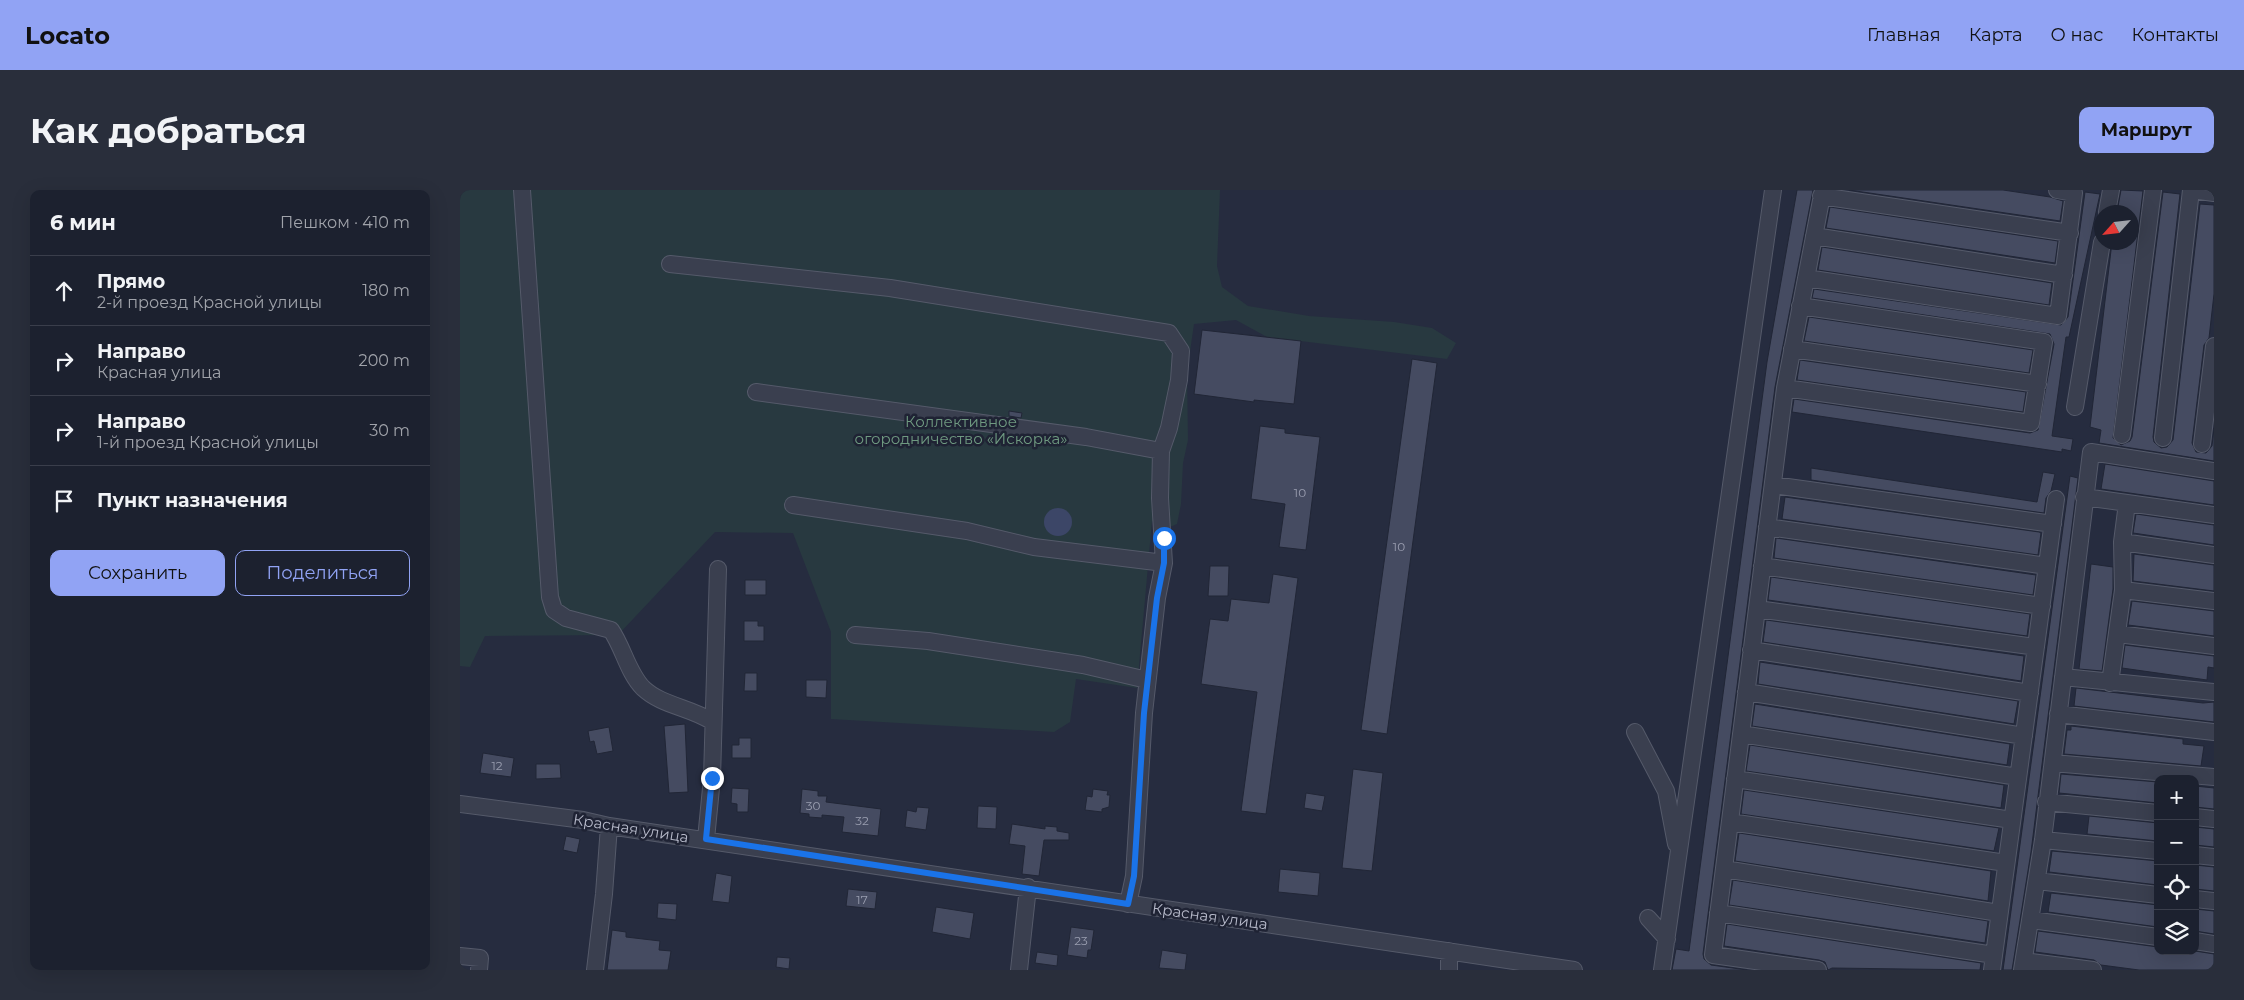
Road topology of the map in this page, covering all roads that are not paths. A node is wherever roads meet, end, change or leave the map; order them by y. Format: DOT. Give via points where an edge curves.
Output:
graph roads {
  1 [pos="522,190"];
  2 [pos="1773,190"];
  3 [pos="2057,190"];
  4 [pos="2111,190"];
  5 [pos="2153,190"];
  6 [pos="2192,190"];
  7 [pos="1822,193"];
  8 [pos="2214,193"];
  9 [pos="2108,205"];
  10 [pos="2070,233"];
  11 [pos="1814,236"];
  12 [pos="2101,250"];
  13 [pos="670,264"];
  14 [pos="2064,274"];
  15 [pos="1806,278"];
  16 [pos="1800,306"];
  17 [pos="2214,346"];
  18 [pos="1792,349"];
  19 [pos="2038,384"];
  20 [pos="1785,388"];
  21 [pos="756,392"];
  22 [pos="2075,407"];
  23 [pos="2122,435"];
  24 [pos="2163,438"];
  25 [pos="2202,444"];
  26 [pos="1161,451"];
  27 [pos="2214,471"];
  28 [pos="1772,484"];
  29 [pos="2084,496"];
  30 [pos="2056,499"];
  31 [pos="2127,503"];
  32 [pos="792,505"];
  33 [pos="2214,515"];
  34 [pos="2053,524"];
  35 [pos="1767,527"];
  36 [pos="2122,542"];
  37 [pos="2214,556"];
  38 [pos="1164,563"];
  39 [pos="1762,566"];
  40 [pos="2047,566"];
  41 [pos="718,570"];
  42 [pos="2123,590"];
  43 [pos="2214,601"];
  44 [pos="2042,606"];
  45 [pos="1757,609"];
  46 [pos="2118,634"];
  47 [pos="855,635"];
  48 [pos="2214,646"];
  49 [pos="2036,647"];
  50 [pos="1751,650"];
  51 [pos="2063,677"];
  52 [pos="1147,680"];
  53 [pos="2110,683"];
  54 [pos="1746,692"];
  55 [pos="2214,692"];
  56 [pos="2030,693"];
  57 [pos="2058,714"];
  58 [pos="713,722"];
  59 [pos="1635,732"];
  60 [pos="2214,732"];
  61 [pos="1741,734"];
  62 [pos="2024,736"];
  63 [pos="2053,763"];
  64 [pos="2018,777"];
  65 [pos="2214,777"];
  66 [pos="1735,779"];
  67 [pos="2046,802"];
  68 [pos="460,804"];
  69 [pos="2154,813"];
  70 [pos="2199,817"];
  71 [pos="2214,819"];
  72 [pos="2012,820"];
  73 [pos="1730,822"];
  74 [pos="609,826"];
  75 [pos="706,839"];
  76 [pos="2043,840"];
  77 [pos="2154,851"];
  78 [pos="2199,855"];
  79 [pos="2214,857"];
  80 [pos="1679,858"];
  81 [pos="2006,863"];
  82 [pos="1724,869"];
  83 [pos="2037,881"];
  84 [pos="1028,887"];
  85 [pos="2154,895"];
  86 [pos="2199,900"];
  87 [pos="2214,902"];
  88 [pos="1128,904"];
  89 [pos="1718,913"];
  90 [pos="2000,913"];
  91 [pos="1648,918"];
  92 [pos="2031,920"];
  93 [pos="2154,936"];
  94 [pos="1667,939"];
  95 [pos="2199,942"];
  96 [pos="2214,944"];
  97 [pos="1449,951"];
  98 [pos="460,956"];
  99 [pos="1993,963"];
  100 [pos="2023,965"];
  101 [pos="479,970"];
  102 [pos="595,970"];
  103 [pos="1019,970"];
  104 [pos="1448,970"];
  105 [pos="1574,970"];
  106 [pos="1662,970"];
  107 [pos="1818,970"];
  108 [pos="2093,970"];
  1 -- 58 [label="street" via="550,597 554,610 566,618 611,630 643,689 666,703 699,713"];
  2 -- 80 [label="street"];
  3 -- 10 [label="street" via="2074,193"];
  4 -- 9 [label="street"];
  5 -- 23 [label="street"];
  6 -- 8 [label="street"];
  6 -- 24 [label="street"];
  7 -- 10 [label="street"];
  7 -- 11 [label="street"];
  10 -- 14 [label="street"];
  11 -- 14 [label="street"];
  11 -- 15 [label="street"];
  12 -- 22 [label="street"];
  13 -- 26 [label="street" via="890,288 1169,334 1181,351 1179,380"];
  14 -- 15 [label="street" via="2058,316"];
  15 -- 16 [label="street"];
  16 -- 18 [label="street"];
  16 -- 19 [label="street" via="2044,342"];
  17 -- 25 [label="street"];
  18 -- 19 [label="street"];
  18 -- 20 [label="street"];
  19 -- 20 [label="street" via="2031,423"];
  20 -- 28 [label="street"];
  21 -- 26 [label="street"];
  26 -- 38 [label="street"];
  27 -- 29 [label="street" via="2091,452"];
  28 -- 34 [label="street"];
  28 -- 35 [label="street"];
  29 -- 31 [label="street"];
  29 -- 51 [label="street"];
  30 -- 34 [label="street"];
  31 -- 33 [label="street"];
  31 -- 36 [label="street"];
  32 -- 38 [label="street" via="967,531 1034,547"];
  34 -- 40 [label="street"];
  35 -- 39 [label="street"];
  35 -- 40 [label="street"];
  36 -- 37 [label="street"];
  36 -- 42 [label="street"];
  38 -- 52 [label="street"];
  39 -- 44 [label="street"];
  39 -- 45 [label="street"];
  40 -- 44 [label="street"];
  41 -- 58 [label="street"];
  42 -- 43 [label="street"];
  42 -- 46 [label="street"];
  44 -- 49 [label="street"];
  45 -- 49 [label="street"];
  45 -- 50 [label="street"];
  46 -- 48 [label="street"];
  46 -- 53 [label="street"];
  47 -- 52 [label="street" via="928,641 1100,668"];
  49 -- 56 [label="street"];
  50 -- 54 [label="street"];
  50 -- 56 [label="street"];
  51 -- 53 [label="street"];
  51 -- 57 [label="street"];
  52 -- 88 [label="street" via="1134,876"];
  53 -- 55 [label="street"];
  54 -- 61 [label="street"];
  54 -- 62 [label="street"];
  56 -- 62 [label="street"];
  57 -- 60 [label="street"];
  57 -- 63 [label="street"];
  58 -- 75 [label="street"];
  59 -- 80 [label="street" via="1666,791"];
  61 -- 64 [label="street"];
  61 -- 66 [label="street"];
  62 -- 64 [label="street"];
  63 -- 65 [label="street"];
  63 -- 67 [label="street"];
  64 -- 72 [label="street"];
  66 -- 72 [label="street"];
  66 -- 73 [label="street"];
  67 -- 69 [label="street"];
  67 -- 76 [label="street"];
  68 -- 74 [label="street, Красная улица"];
  70 -- 71 [label="street"];
  72 -- 81 [label="street"];
  73 -- 81 [label="street"];
  73 -- 82 [label="street"];
  74 -- 75 [label="street, Красная улица"];
  74 -- 102 [label="street"];
  75 -- 84 [label="street, Красная улица"];
  76 -- 77 [label="street"];
  76 -- 83 [label="street"];
  78 -- 79 [label="street"];
  80 -- 94 [label="street"];
  81 -- 90 [label="street"];
  82 -- 89 [label="street"];
  82 -- 90 [label="street"];
  83 -- 85 [label="street"];
  83 -- 92 [label="street"];
  84 -- 88 [label="street, Красная улица"];
  84 -- 103 [label="street"];
  86 -- 87 [label="street"];
  88 -- 97 [label="street, Красная улица"];
  89 -- 99 [label="street"];
  89 -- 107 [label="street" via="1713,954"];
  90 -- 99 [label="street"];
  91 -- 94 [label="street"];
  92 -- 93 [label="street"];
  92 -- 100 [label="street"];
  94 -- 106 [label="street"];
  95 -- 96 [label="street"];
  97 -- 104 [label="street"];
  97 -- 105 [label="street, Красная улица"];
  98 -- 101 [label="street" via="480,958"];
  100 -- 108 [label="street"];
}
